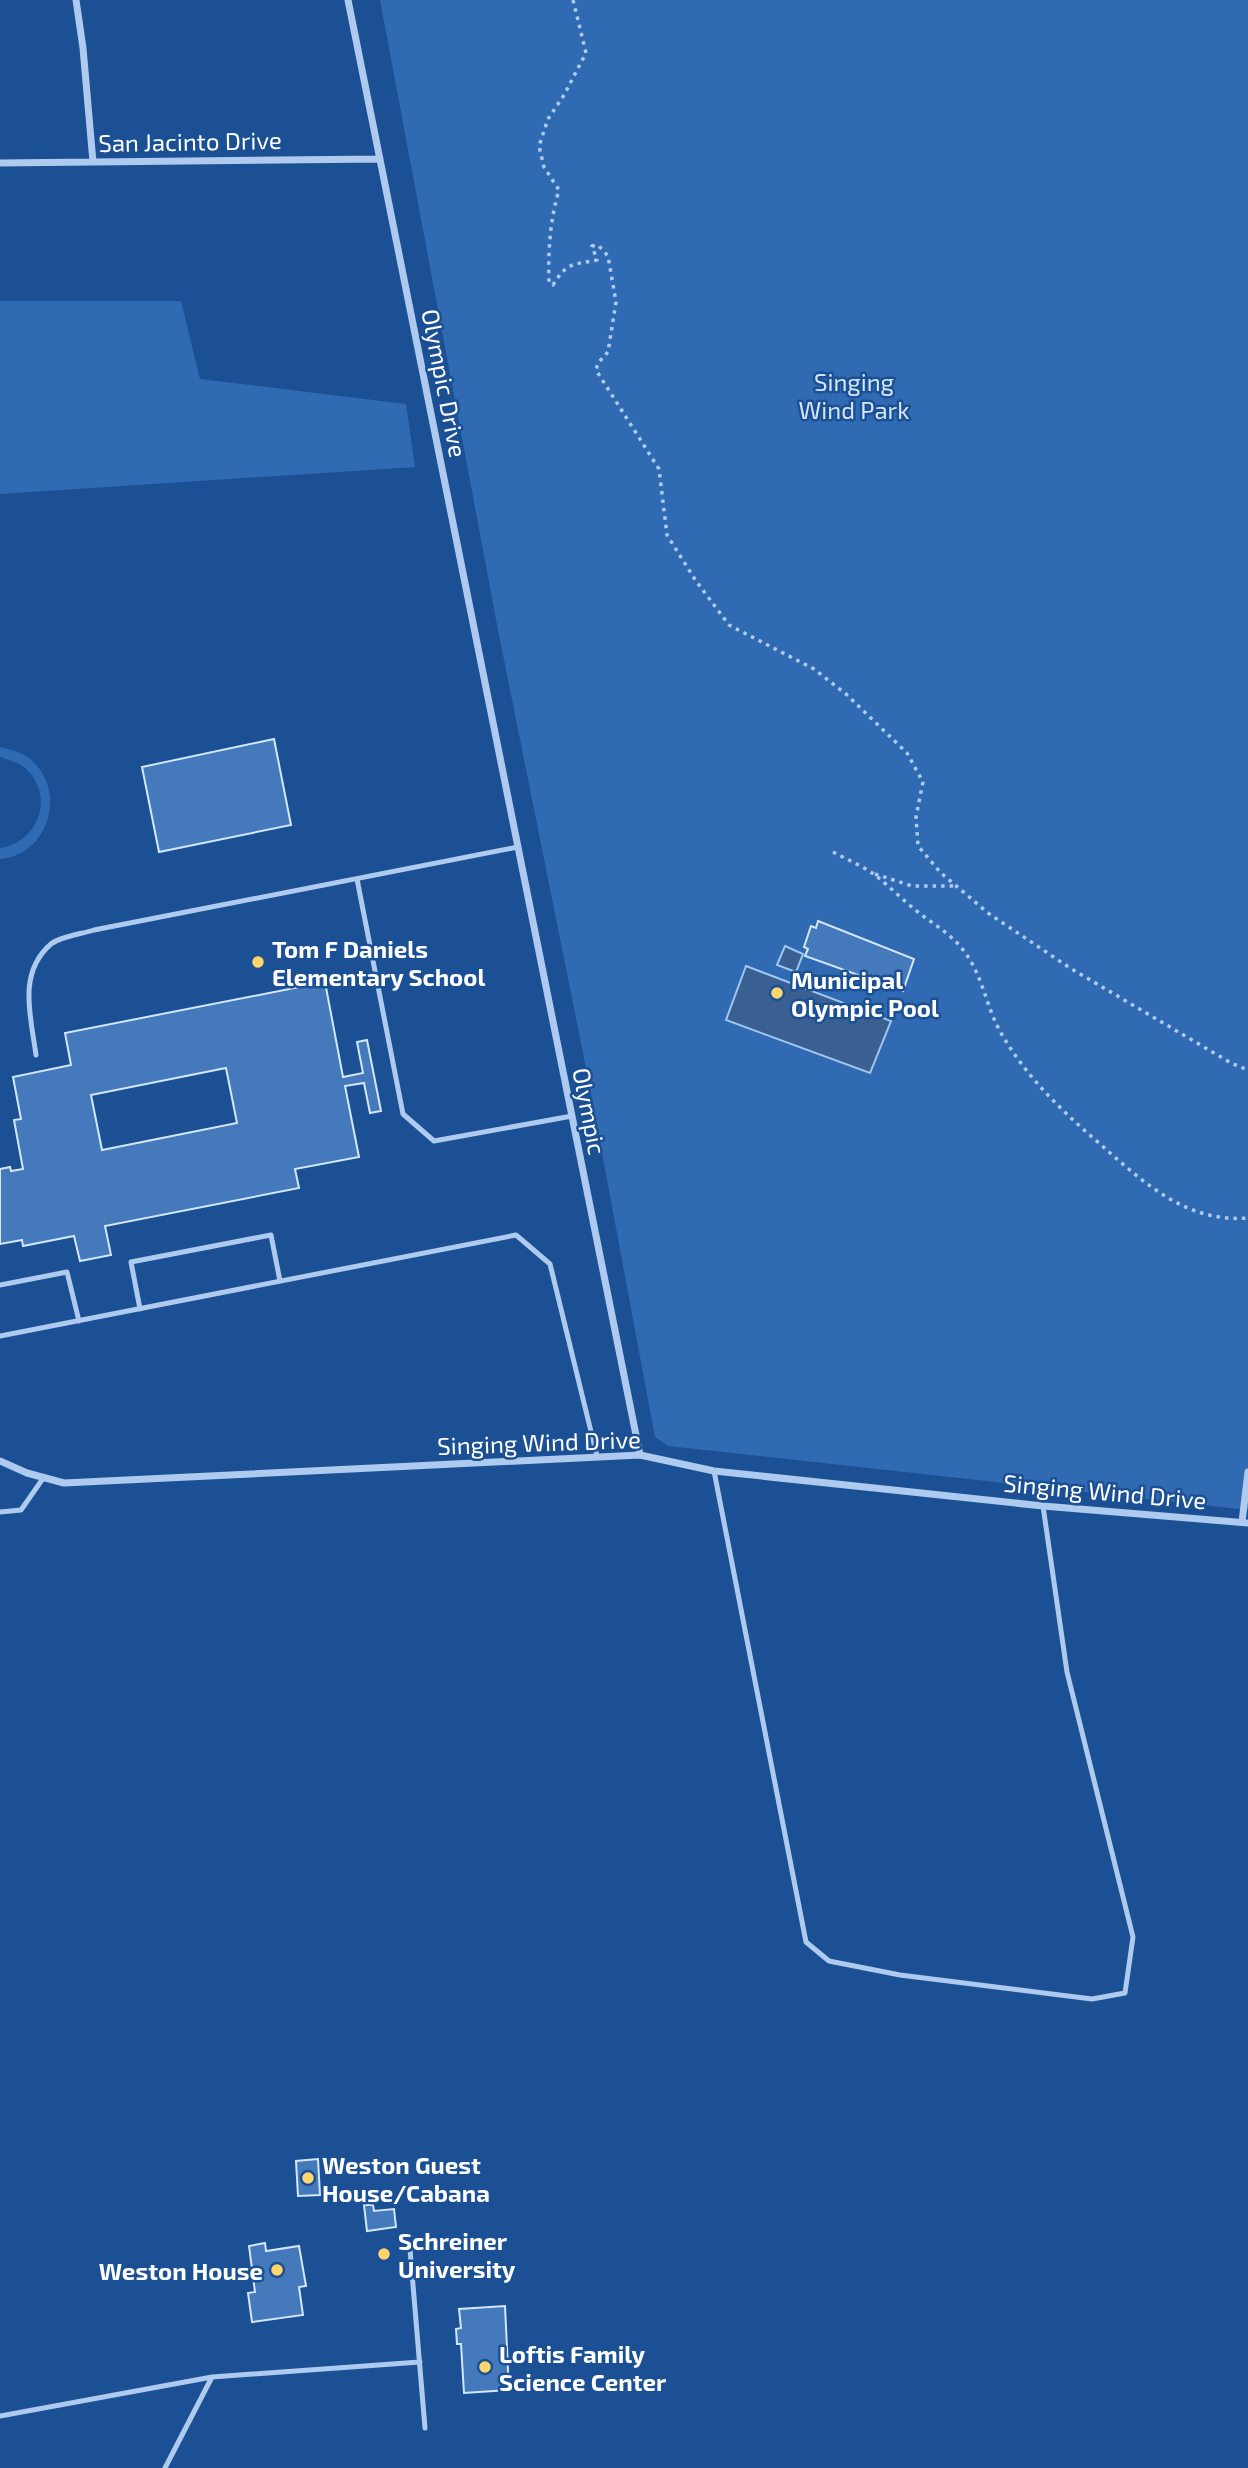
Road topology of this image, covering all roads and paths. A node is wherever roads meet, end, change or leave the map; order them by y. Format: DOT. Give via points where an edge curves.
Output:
graph roads {
  1 [pos="76,0"];
  2 [pos="348,0"];
  3 [pos="573,0"];
  4 [pos="380,159"];
  5 [pos="93,162"];
  6 [pos="0,163"];
  7 [pos="503,774"];
  8 [pos="518,847"];
  9 [pos="833,852"];
  10 [pos="873,874"];
  11 [pos="357,879"];
  12 [pos="956,886"];
  13 [pos="36,1055"];
  14 [pos="1248,1070"];
  15 [pos="572,1116"];
  16 [pos="1248,1219"];
  17 [pos="280,1281"];
  18 [pos="0,1285"];
  19 [pos="140,1309"];
  20 [pos="79,1321"];
  21 [pos="0,1336"];
  22 [pos="640,1455"];
  23 [pos="597,1456"];
  24 [pos="0,1461"];
  25 [pos="714,1471"];
  26 [pos="1248,1472"];
  27 [pos="44,1477"];
  28 [pos="1043,1506"];
  29 [pos="0,1512"];
  30 [pos="1245,1523"];
  31 [pos="410,2249"];
  32 [pos="419,2362"];
  33 [pos="212,2377"];
  34 [pos="0,2416"];
  35 [pos="425,2428"];
  36 [pos="165,2468"];
  1 -- 5 [label="street"];
  2 -- 4 [label="street, Olympic Drive"];
  3 -- 12 [label="path" via="586,53 548,119 540,146 544,167 559,190 552,214 549,282 553,285 562,270 597,260 592,246 598,245 608,256 616,302 608,352 596,370 659,469 667,535 729,625 814,669 907,753 923,782 916,817 918,846"];
  4 -- 5 [label="street, San Jacinto Drive"];
  4 -- 7 [label="street, Olympic Drive"];
  5 -- 6 [label="street, San Jacinto Drive"];
  7 -- 8 [label="street, Olympic"];
  8 -- 11 [label="lane"];
  8 -- 15 [label="street, Olympic"];
  9 -- 10 [label="path"];
  10 -- 12 [label="path" via="912,886"];
  10 -- 16 [label="path" via="963,950 977,971 1000,1032 1040,1088 1070,1118 1132,1174 1164,1196 1209,1216"];
  11 -- 13 [label="lane" via="94,930 52,943 34,967 27,991"];
  11 -- 15 [label="lane" via="402,1114 434,1141"];
  12 -- 14 [label="path" via="1070,968"];
  15 -- 22 [label="street, Olympic"];
  17 -- 19 [label="lane"];
  17 -- 19 [label="lane" via="271,1235 131,1262"];
  17 -- 23 [label="lane" via="516,1235 550,1264"];
  18 -- 20 [label="lane" via="67,1272"];
  19 -- 20 [label="lane"];
  20 -- 21 [label="lane"];
  22 -- 23 [label="street, Singing Wind Drive"];
  22 -- 25 [label="street, Singing Wind Drive"];
  23 -- 27 [label="street, Singing Wind Drive" via="64,1483"];
  24 -- 27 [label="street, Singing Wind Drive"];
  25 -- 28 [label="street, Singing Wind Drive"];
  25 -- 28 [label="lane" via="806,1942 829,1961 1092,2000 1125,1993 1133,1937 1067,1672"];
  26 -- 30 [label="street"];
  27 -- 29 [label="lane" via="21,1510"];
  28 -- 30 [label="street, Singing Wind Drive"];
  31 -- 32 [label="lane"];
  32 -- 33 [label="lane"];
  32 -- 35 [label="lane"];
  33 -- 34 [label="lane"];
  33 -- 36 [label="lane"];
}
